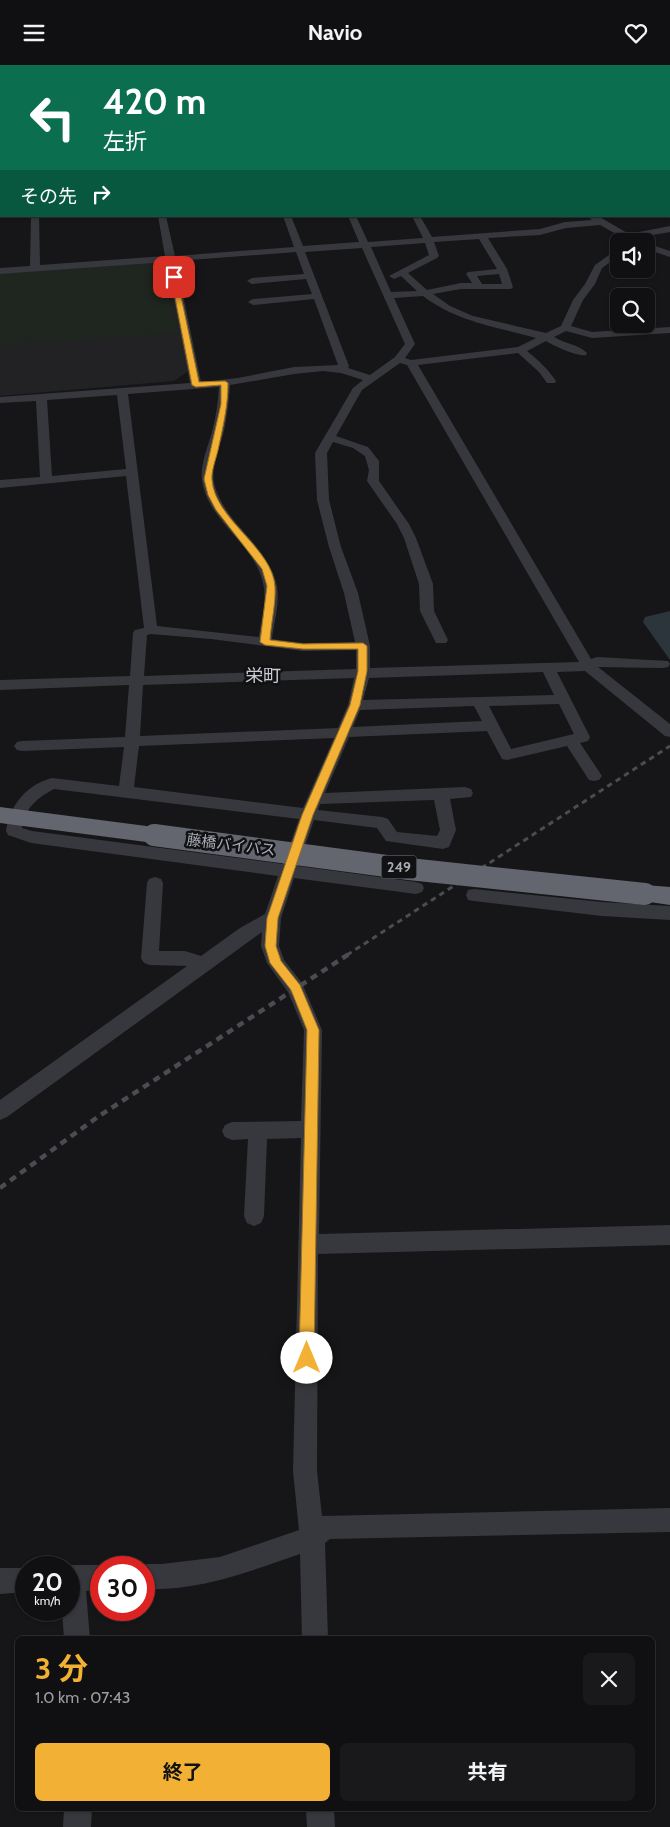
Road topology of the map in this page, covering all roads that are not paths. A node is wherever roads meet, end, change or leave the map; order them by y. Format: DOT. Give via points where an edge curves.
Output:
graph roads {
  1 [pos="35,217"];
  2 [pos="162,217"];
  3 [pos="287,217"];
  4 [pos="352,217"];
  5 [pos="417,217"];
  6 [pos="592,217"];
  7 [pos="600,222"];
  8 [pos="670,229"];
  9 [pos="620,233"];
  10 [pos="654,233"];
  11 [pos="482,236"];
  12 [pos="429,240"];
  13 [pos="365,244"];
  14 [pos="655,248"];
  15 [pos="299,249"];
  16 [pos="670,254"];
  17 [pos="170,258"];
  18 [pos="610,258"];
  19 [pos="35,268"];
  20 [pos="0,271"];
  21 [pos="503,271"];
  22 [pos="402,272"];
  23 [pos="309,276"];
  24 [pos="252,281"];
  25 [pos="384,284"];
  26 [pos="479,287"];
  27 [pos="425,293"];
  28 [pos="388,295"];
  29 [pos="317,296"];
  30 [pos="253,301"];
  31 [pos="565,328"];
  32 [pos="670,330"];
  33 [pos="544,337"];
  34 [pos="520,350"];
  35 [pos="582,353"];
  36 [pos="399,359"];
  37 [pos="411,363"];
  38 [pos="339,369"];
  39 [pos="369,378"];
  40 [pos="552,381"];
  41 [pos="225,383"];
  42 [pos="196,385"];
  43 [pos="122,390"];
  44 [pos="41,397"];
  45 [pos="0,400"];
  46 [pos="329,438"];
  47 [pos="133,472"];
  48 [pos="46,480"];
  49 [pos="0,484"];
  50 [pos="150,630"];
  51 [pos="441,640"];
  52 [pos="265,642"];
  53 [pos="363,646"];
  54 [pos="663,664"];
  55 [pos="588,665"];
  56 [pos="547,666"];
  57 [pos="363,671"];
  58 [pos="137,680"];
  59 [pos="0,685"];
  60 [pos="564,699"];
  61 [pos="479,701"];
  62 [pos="355,705"];
  63 [pos="491,726"];
  64 [pos="344,732"];
  65 [pos="670,732"];
  66 [pos="571,740"];
  67 [pos="132,742"];
  68 [pos="22,746"];
  69 [pos="594,776"];
  70 [pos="126,791"];
  71 [pos="465,793"];
  72 [pos="441,794"];
  73 [pos="315,799"];
  74 [pos="308,815"];
  75 [pos="8,816"];
  76 [pos="288,871"];
  77 [pos="155,883"];
  78 [pos="416,888"];
  79 [pos="474,895"];
  80 [pos="670,896"];
  81 [pos="670,913"];
  82 [pos="272,918"];
  83 [pos="203,964"];
  84 [pos="0,1111"];
  85 [pos="311,1129"];
  86 [pos="258,1130"];
  87 [pos="232,1131"];
  88 [pos="254,1215"];
  89 [pos="670,1235"];
  90 [pos="308,1244"];
  91 [pos="670,1520"];
  92 [pos="312,1538"];
  93 [pos="155,1577"];
  94 [pos="15,1580"];
  95 [pos="0,1581"];
  96 [pos="75,1621"];
  97 [pos="77,1636"];
  98 [pos="315,1636"];
  99 [pos="78,1811"];
  100 [pos="320,1811"];
  101 [pos="77,1827"];
  102 [pos="321,1827"];
  1 -- 19 [label="street"];
  2 -- 17 [label="street"];
  3 -- 15 [label="street"];
  4 -- 13 [label="street"];
  5 -- 12 [label="street"];
  6 -- 7 [label="street"];
  7 -- 9 [label="street"];
  7 -- 11 [label="street" via="565,225 544,232"];
  8 -- 10 [label="street"];
  11 -- 12 [label="street"];
  11 -- 21 [label="street"];
  12 -- 13 [label="street"];
  12 -- 22 [label="street" via="434,256"];
  13 -- 15 [label="street"];
  13 -- 25 [label="street"];
  14 -- 16 [label="street"];
  15 -- 17 [label="street"];
  15 -- 23 [label="street"];
  17 -- 19 [label="street"];
  17 -- 42 [label="street"];
  18 -- 31 [label="street" via="598,267"];
  19 -- 20 [label="street"];
  21 -- 26 [label="street" via="508,287"];
  21 -- 26 [label="street" via="471,274"];
  22 -- 25 [label="street"];
  22 -- 27 [label="street"];
  23 -- 24 [label="street"];
  23 -- 29 [label="street"];
  25 -- 28 [label="street"];
  26 -- 27 [label="street" via="452,287"];
  27 -- 28 [label="street"];
  27 -- 33 [label="street" via="465,315"];
  28 -- 36 [label="street" via="410,344"];
  29 -- 30 [label="street"];
  29 -- 38 [label="street" via="344,366"];
  31 -- 32 [label="street" via="592,335"];
  31 -- 33 [label="street"];
  33 -- 34 [label="street"];
  33 -- 35 [label="street"];
  34 -- 37 [label="street"];
  34 -- 40 [label="street"];
  36 -- 37 [label="street"];
  36 -- 39 [label="street"];
  37 -- 55 [label="street"];
  38 -- 39 [label="street"];
  38 -- 41 [label="street" via="293,371"];
  39 -- 46 [label="street" via="358,388"];
  41 -- 42 [label="street"];
  41 -- 52 [label="street" via="224,404 208,479 220,510 266,569 271,586"];
  42 -- 43 [label="street"];
  43 -- 44 [label="street"];
  43 -- 47 [label="street"];
  44 -- 45 [label="street"];
  44 -- 48 [label="street"];
  46 -- 51 [label="street" via="360,445 368,452 376,470 373,481 410,538 426,584 427,611"];
  46 -- 53 [label="street" via="321,453 322,500"];
  47 -- 48 [label="street"];
  47 -- 50 [label="street"];
  48 -- 49 [label="street"];
  50 -- 52 [label="street"];
  50 -- 58 [label="street" via="140,633"];
  52 -- 53 [label="street" via="303,647"];
  53 -- 57 [label="street"];
  54 -- 55 [label="street" via="597,661"];
  55 -- 56 [label="street"];
  55 -- 65 [label="street"];
  56 -- 57 [label="street"];
  56 -- 60 [label="street"];
  57 -- 58 [label="street"];
  57 -- 62 [label="street"];
  58 -- 59 [label="street"];
  58 -- 67 [label="street"];
  60 -- 61 [label="street"];
  60 -- 66 [label="street" via="583,737"];
  61 -- 62 [label="street"];
  61 -- 63 [label="street"];
  62 -- 64 [label="street"];
  63 -- 64 [label="street"];
  63 -- 66 [label="street" via="507,755"];
  64 -- 67 [label="street"];
  64 -- 73 [label="street"];
  66 -- 69 [label="street"];
  67 -- 68 [label="street"];
  67 -- 70 [label="street"];
  70 -- 74 [label="street"];
  70 -- 75 [label="street" via="52,783 31,793"];
  71 -- 72 [label="street"];
  72 -- 73 [label="street"];
  72 -- 74 [label="street" via="448,830 442,843 392,837 382,823"];
  73 -- 74 [label="street"];
  74 -- 76 [label="street"];
  75 -- 76 [label="street" via="14,831 31,837"];
  75 -- 80 [label="highway, 藤橋バイパス / 249, bridge" via="410,869"];
  76 -- 78 [label="street"];
  76 -- 82 [label="street"];
  77 -- 83 [label="street" via="150,958 185,958"];
  79 -- 81 [label="street"];
  82 -- 83 [label="street"];
  82 -- 85 [label="street" via="270,946 276,963 296,988 313,1030"];
  83 -- 84 [label="street"];
  85 -- 86 [label="street"];
  85 -- 90 [label="street"];
  86 -- 87 [label="street"];
  86 -- 88 [label="street"];
  89 -- 90 [label="street"];
  90 -- 92 [label="street" via="305,1471"];
  91 -- 92 [label="street" via="325,1527"];
  92 -- 93 [label="street" via="220,1569"];
  92 -- 98 [label="street"];
  94 -- 95 [label="street"];
  96 -- 97 [label="street"];
  99 -- 101 [label="street"];
  100 -- 102 [label="street"];
}
